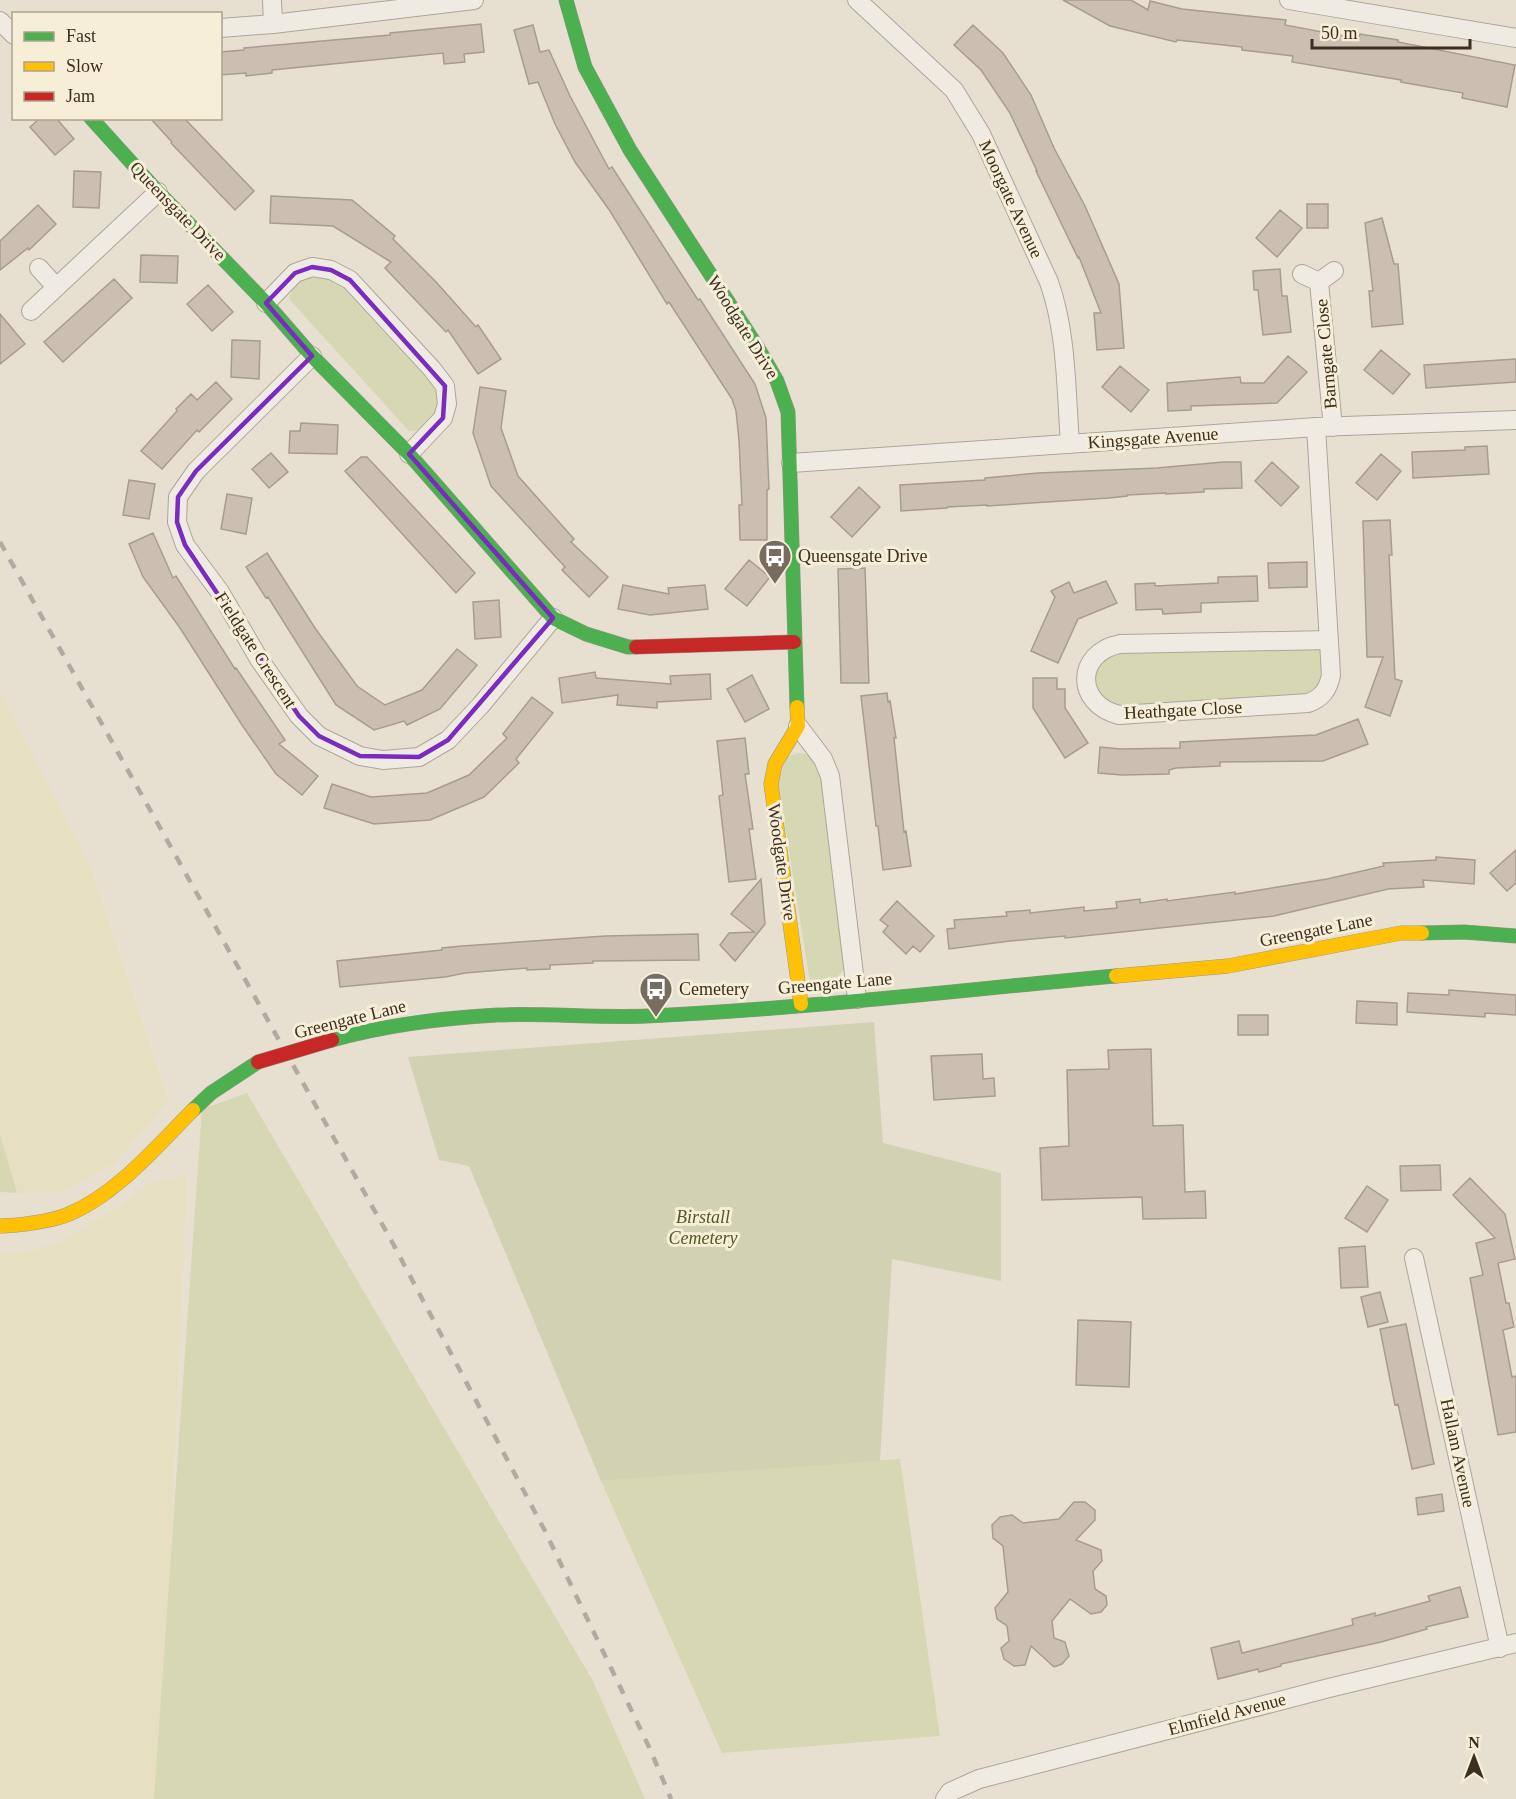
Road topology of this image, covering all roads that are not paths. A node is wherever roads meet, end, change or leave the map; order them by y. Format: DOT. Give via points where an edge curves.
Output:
graph roads {
  1 [pos="272,0"];
  2 [pos="474,0"];
  3 [pos="566,0"];
  4 [pos="857,0"];
  5 [pos="1289,0"];
  6 [pos="1342,4"];
  7 [pos="0,21"];
  8 [pos="273,24"];
  9 [pos="222,28"];
  10 [pos="12,33"];
  11 [pos="1516,38"];
  12 [pos="93,120"];
  13 [pos="158,192"];
  14 [pos="39,268"];
  15 [pos="1334,271"];
  16 [pos="1302,274"];
  17 [pos="1319,282"];
  18 [pos="56,287"];
  19 [pos="266,303"];
  20 [pos="31,311"];
  21 [pos="312,356"];
  22 [pos="1516,420"];
  23 [pos="1325,427"];
  24 [pos="1070,444"];
  25 [pos="409,454"];
  26 [pos="791,463"];
  27 [pos="553,618"];
  28 [pos="1329,639"];
  29 [pos="794,642"];
  30 [pos="798,726"];
  31 [pos="1516,936"];
  32 [pos="858,999"];
  33 [pos="801,1004"];
  34 [pos="0,1226"];
  35 [pos="1414,1258"];
  36 [pos="1508,1645"];
  37 [pos="945,1799"];
  1 -- 8 [label="street"];
  2 -- 8 [label="street"];
  3 -- 26 [label="street, Woodgate Drive" via="585,67 630,150 777,381 788,412"];
  4 -- 24 [label="street, Moorgate Avenue" via="954,90 981,134 1057,305"];
  5 -- 6 [label="street"];
  6 -- 11 [label="street"];
  7 -- 10 [label="street"];
  8 -- 9 [label="street"];
  12 -- 13 [label="street, Queensgate Drive"];
  13 -- 18 [label="street"];
  13 -- 19 [label="street, Queensgate Drive"];
  14 -- 18 [label="street"];
  15 -- 17 [label="street, Barngate Close"];
  16 -- 17 [label="street, Barngate Close"];
  17 -- 23 [label="street, Barngate Close"];
  18 -- 20 [label="street"];
  19 -- 21 [label="street, Queensgate Drive"];
  19 -- 25 [label="street" via="295,273 312,267 331,270 350,280 445,386 447,404 443,418"];
  21 -- 25 [label="street, Queensgate Drive"];
  21 -- 27 [label="street, Fieldgate Crescent" via="196,471 178,497 177,522 185,545 220,592 259,660 299,716 319,736 360,756 383,760 419,757 448,740"];
  22 -- 23 [label="street, Kingsgate Avenue"];
  23 -- 24 [label="street, Kingsgate Avenue"];
  23 -- 28 [label="street, Heathgate Close"];
  24 -- 26 [label="street, Kingsgate Avenue"];
  25 -- 27 [label="street, Queensgate Drive"];
  26 -- 29 [label="street, Woodgate Drive"];
  27 -- 29 [label="street, Queensgate Drive" via="586,634 628,647"];
  28 -- 28 [label="street, Heathgate Close" via="1329,684 1318,699 1308,703 1119,715 1102,709 1087,684 1089,663 1108,646"];
  29 -- 30 [label="street, Woodgate Drive"];
  30 -- 32 [label="street" via="823,759 830,776"];
  30 -- 33 [label="street, Woodgate Drive" via="775,764 771,784"];
  31 -- 32 [label="street, Greengate Lane" via="1401,933 1228,966"];
  32 -- 33 [label="street, Greengate Lane"];
  33 -- 34 [label="street, Greengate Lane, bridge" via="645,1016 498,1015 422,1021 333,1040 258,1062 211,1093 111,1190 68,1215"];
  35 -- 36 [label="street, Hallam Avenue"];
  36 -- 37 [label="street, Elmfield Avenue" via="979,1779 950,1792"];
}
